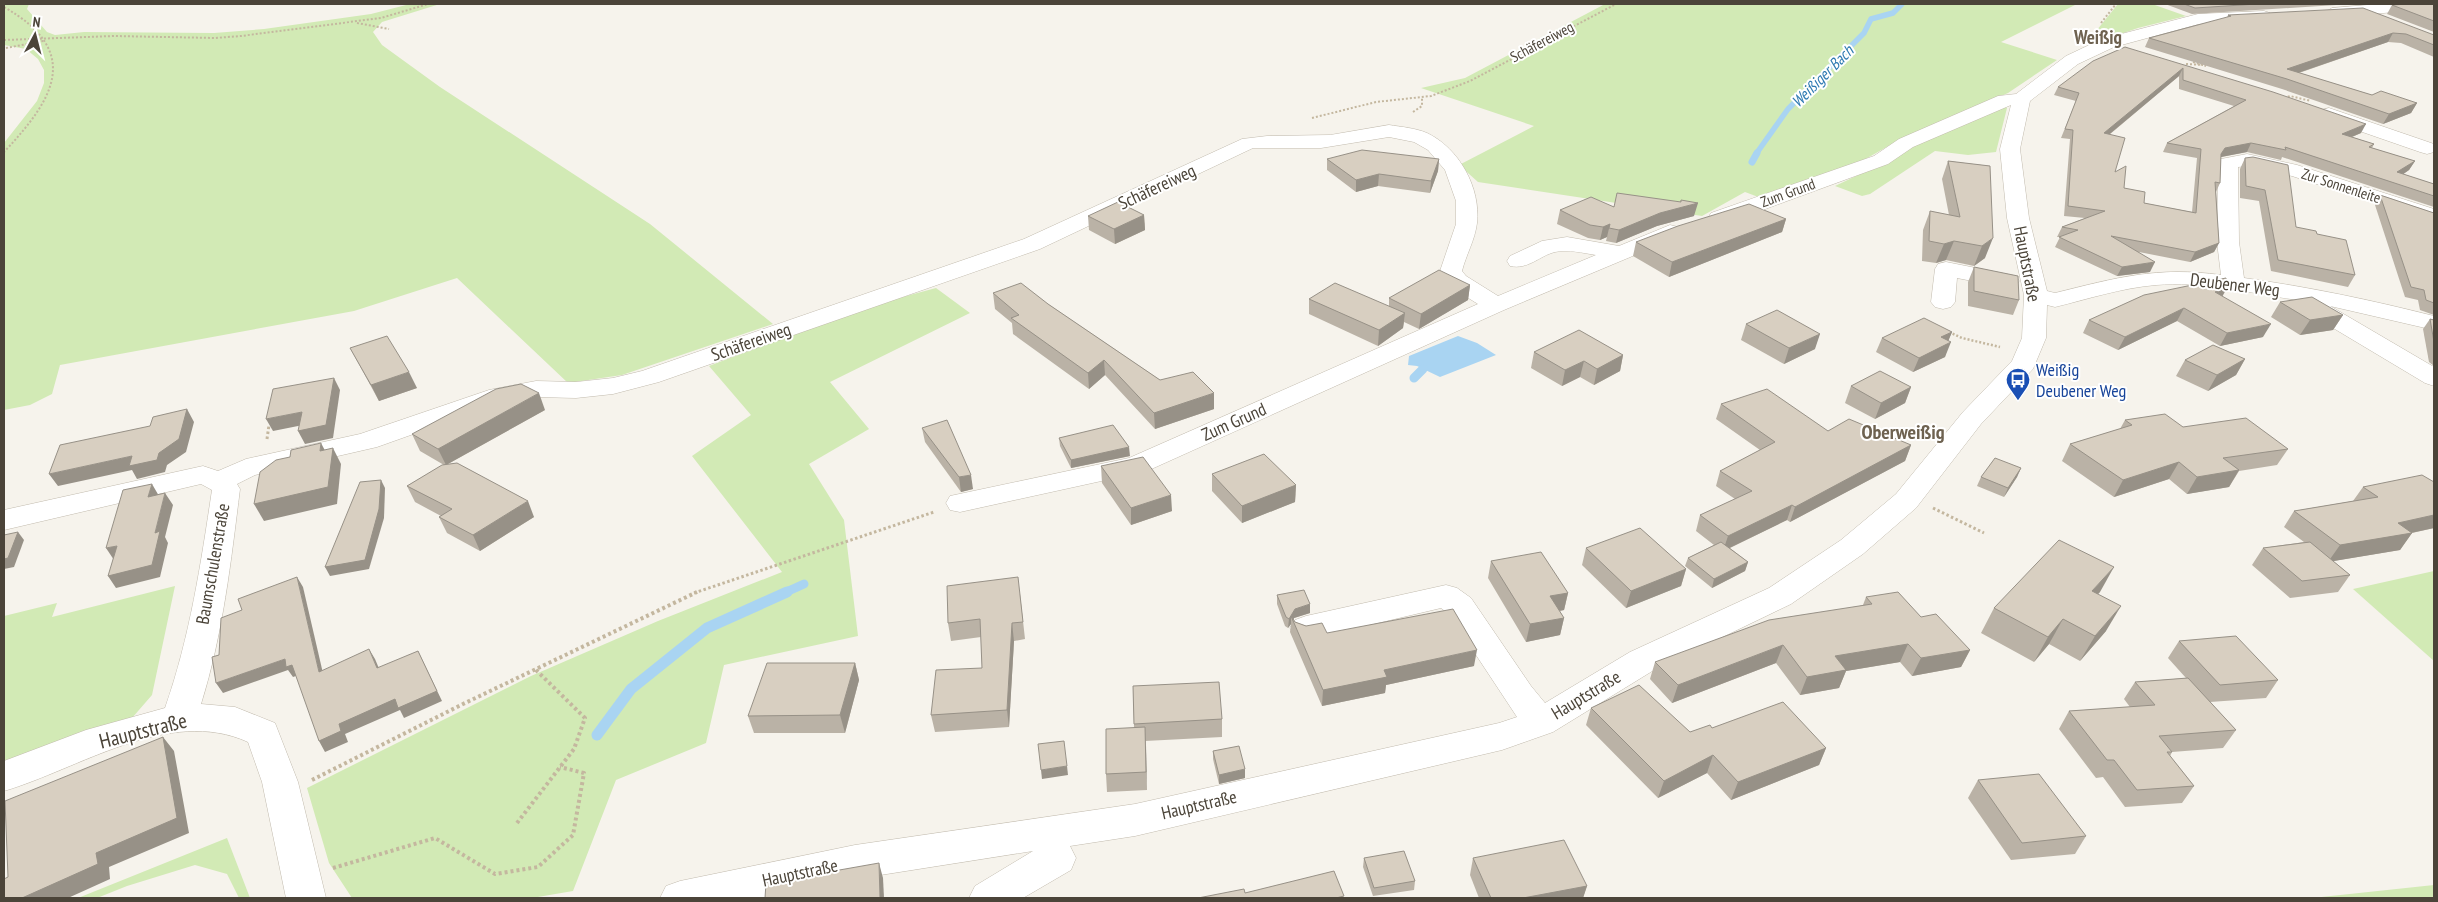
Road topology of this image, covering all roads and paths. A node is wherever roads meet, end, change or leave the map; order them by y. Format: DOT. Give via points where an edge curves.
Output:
graph roads {
  1 [pos="428,4"];
  2 [pos="1616,4"];
  3 [pos="2425,4"];
  4 [pos="2396,5"];
  5 [pos="4,7"];
  6 [pos="2359,11"];
  7 [pos="2320,14"];
  8 [pos="2284,15"];
  9 [pos="354,22"];
  10 [pos="2392,24"];
  11 [pos="389,29"];
  12 [pos="4,40"];
  13 [pos="42,40"];
  14 [pos="2097,44"];
  15 [pos="6,48"];
  16 [pos="2137,52"];
  17 [pos="2193,62"];
  18 [pos="2186,64"];
  19 [pos="2287,96"];
  20 [pos="2021,99"];
  21 [pos="2306,100"];
  22 [pos="1304,120"];
  23 [pos="2427,148"];
  24 [pos="4,152"];
  25 [pos="2434,216"];
  26 [pos="1618,252"];
  27 [pos="1518,262"];
  28 [pos="2234,283"];
  29 [pos="2036,291"];
  30 [pos="2299,294"];
  31 [pos="1943,302"];
  32 [pos="1496,305"];
  33 [pos="2434,323"];
  34 [pos="1943,329"];
  35 [pos="2000,348"];
  36 [pos="2434,378"];
  37 [pos="220,481"];
  38 [pos="960,503"];
  39 [pos="1932,508"];
  40 [pos="4,520"];
  41 [pos="1984,533"];
  42 [pos="1306,628"];
  43 [pos="535,669"];
  44 [pos="179,718"];
  45 [pos="1541,722"];
  46 [pos="560,767"];
  47 [pos="4,776"];
  48 [pos="282,795"];
  49 [pos="517,822"];
  50 [pos="1043,832"];
  51 [pos="316,884"];
  52 [pos="680,898"];
  53 [pos="989,898"];
  1 -- 9 [label="path"];
  2 -- 22 [label="path, Schäfereiweg" via="1470,81 1431,96 1376,102"];
  3 -- 4 [label="street"];
  4 -- 6 [label="street"];
  5 -- 13 [label="path" via="19,15"];
  6 -- 7 [label="street"];
  6 -- 10 [label="street"];
  8 -- 14 [label="street" via="2198,19"];
  9 -- 11 [label="path"];
  9 -- 13 [label="path" via="215,38 114,36"];
  12 -- 13 [label="path"];
  13 -- 15 [label="path"];
  13 -- 24 [label="path" via="54,61 54,78 38,110"];
  14 -- 16 [label="street"];
  14 -- 20 [label="street"];
  17 -- 18 [label="path" via="2204,66"];
  19 -- 21 [label="path"];
  19 -- 23 [label="street"];
  20 -- 26 [label="street, Zum Grund" via="2004,100 1906,143 1880,160"];
  20 -- 29 [label="street, Hauptstraße" via="2010,149 2018,218"];
  25 -- 28 [label="street, Zur Sonnenleite" via="2297,171 2247,160 2228,163 2231,276"];
  26 -- 27 [label="street" via="1566,244 1550,246"];
  26 -- 32 [label="street, Zum Grund"];
  28 -- 29 [label="street, Deubener Weg" via="2157,278 2055,300"];
  28 -- 30 [label="street, Deubener Weg"];
  29 -- 31 [label="street, Deubener Weg" via="1946,269"];
  29 -- 45 [label="street, Hauptstraße" via="2034,338 2024,364 1972,418 1906,500 1888,516 1852,547 1780,596 1642,661"];
  30 -- 33 [label="street, Deubener Weg"];
  30 -- 36 [label="street" via="2303,301"];
  32 -- 37 [label="street, Schäfereiweg" via="1457,281 1451,271 1468,218 1466,197 1453,164 1444,152 1418,137 1391,130 1322,142 1266,140 1249,143 1032,244 650,377 613,386 536,390 489,398 367,441 246,468"];
  32 -- 38 [label="street, Zum Grund" via="1137,465"];
  34 -- 35 [label="path" via="1962,338"];
  37 -- 40 [label="street, Baumschulenstraße" via="202,476"];
  37 -- 44 [label="street, Baumschulenstraße" via="226,489 218,551 191,682"];
  38 -- 43 [label="path" via="703,589"];
  39 -- 41 [label="path"];
  42 -- 45 [label="street" via="1446,596 1460,606 1519,695"];
  43 -- 46 [label="path" via="585,718 574,749"];
  43 -- 48 [label="path"];
  44 -- 47 [label="street, Hauptstraße" via="126,731"];
  44 -- 48 [label="street, Hauptstraße" via="220,717 241,721 263,733"];
  45 -- 50 [label="street, Hauptstraße" via="1502,736 1135,820"];
  46 -- 49 [label="path"];
  46 -- 51 [label="path" via="584,773 573,835 538,868 495,874 436,838"];
  48 -- 51 [label="street, Hauptstraße"];
  50 -- 52 [label="street, Hauptstraße" via="855,862"];
  50 -- 53 [label="street" via="1057,858"];
}
